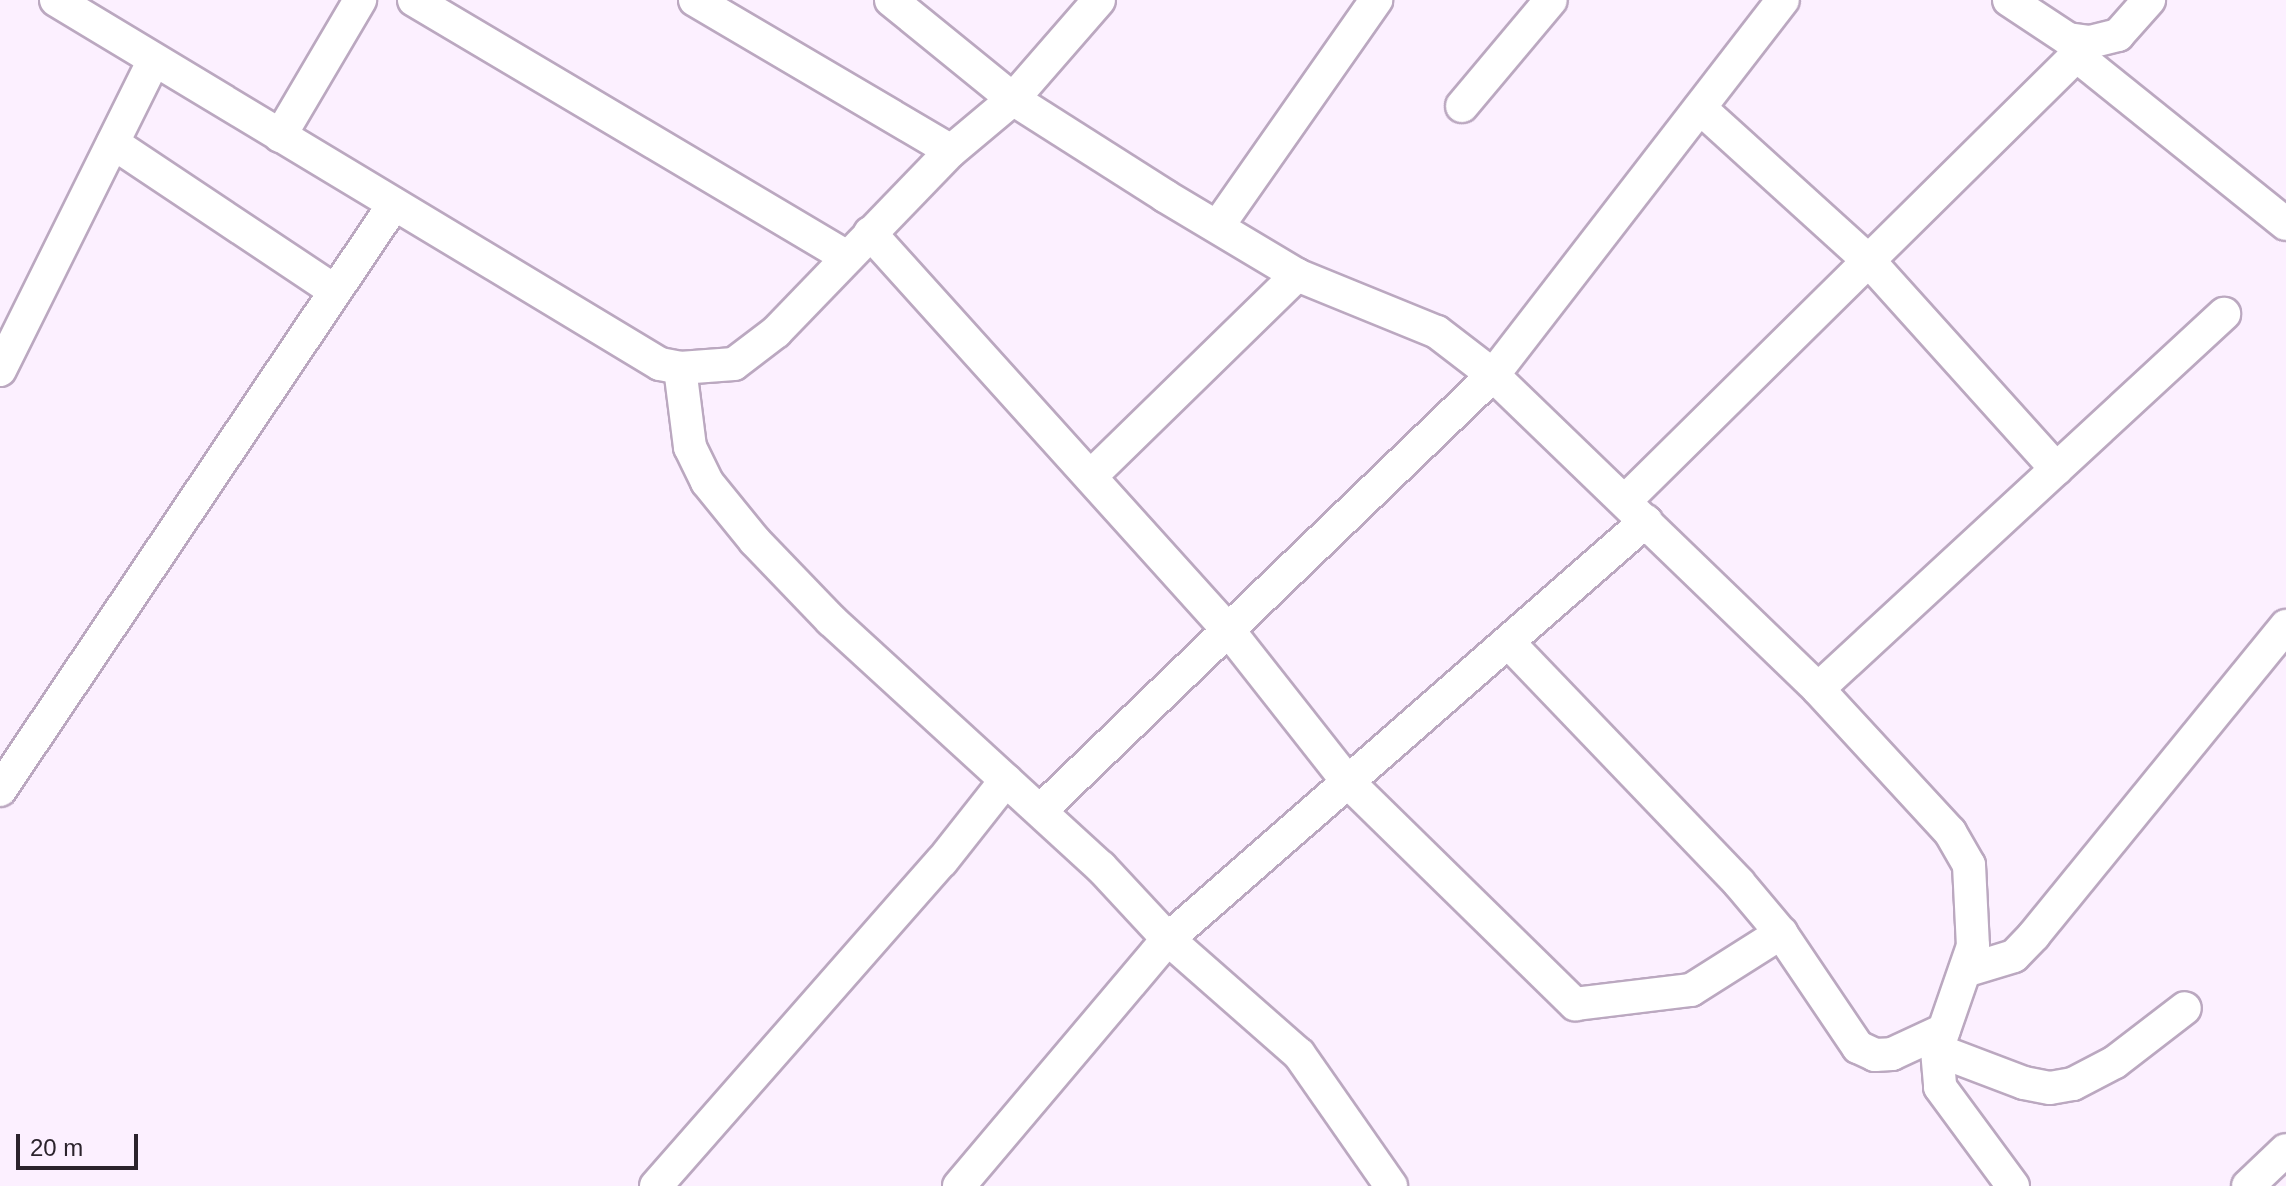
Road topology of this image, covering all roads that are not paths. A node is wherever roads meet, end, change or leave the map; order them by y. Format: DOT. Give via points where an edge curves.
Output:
graph roads {
  1 [pos="56,0"];
  2 [pos="360,0"];
  3 [pos="414,0"];
  4 [pos="695,0"];
  5 [pos="891,0"];
  6 [pos="1099,0"];
  7 [pos="1376,0"];
  8 [pos="1551,0"];
  9 [pos="1783,0"];
  10 [pos="2009,0"];
  11 [pos="2149,0"];
  12 [pos="2083,49"];
  13 [pos="153,62"];
  14 [pos="1013,99"];
  15 [pos="1462,106"];
  16 [pos="1700,108"];
  17 [pos="280,136"];
  18 [pos="113,143"];
  19 [pos="951,151"];
  20 [pos="394,204"];
  21 [pos="2286,224"];
  22 [pos="1218,226"];
  23 [pos="870,233"];
  24 [pos="847,257"];
  25 [pos="1869,261"];
  26 [pos="1297,275"];
  27 [pos="335,291"];
  28 [pos="2224,314"];
  29 [pos="680,368"];
  30 [pos="0,370"];
  31 [pos="1493,375"];
  32 [pos="2056,469"];
  33 [pos="1091,476"];
  34 [pos="1635,511"];
  35 [pos="1229,631"];
  36 [pos="2284,634"];
  37 [pos="1509,643"];
  38 [pos="1818,689"];
  39 [pos="6,769"];
  40 [pos="1006,780"];
  41 [pos="1348,782"];
  42 [pos="1040,811"];
  43 [pos="1781,933"];
  44 [pos="1168,939"];
  45 [pos="1965,971"];
  46 [pos="2185,1008"];
  47 [pos="1941,1040"];
  48 [pos="2286,1150"];
  49 [pos="656,1186"];
  50 [pos="959,1186"];
  51 [pos="1391,1186"];
  52 [pos="2013,1186"];
  53 [pos="2248,1186"];
  1 -- 13 [label="street"];
  2 -- 17 [label="street"];
  3 -- 24 [label="street"];
  4 -- 19 [label="street"];
  5 -- 14 [label="street"];
  6 -- 14 [label="street"];
  7 -- 22 [label="street"];
  8 -- 15 [label="street"];
  9 -- 16 [label="street"];
  10 -- 12 [label="street"];
  11 -- 12 [label="street" via="2118,35"];
  12 -- 21 [label="street"];
  12 -- 25 [label="street"];
  13 -- 17 [label="street"];
  13 -- 18 [label="street"];
  14 -- 19 [label="street"];
  14 -- 22 [label="street"];
  16 -- 25 [label="street"];
  16 -- 31 [label="street"];
  17 -- 20 [label="street"];
  18 -- 27 [label="street"];
  18 -- 30 [label="street"];
  19 -- 23 [label="street"];
  20 -- 27 [label="street"];
  20 -- 29 [label="street" via="660,364"];
  22 -- 26 [label="street"];
  23 -- 24 [label="street"];
  23 -- 33 [label="street"];
  24 -- 29 [label="street" via="776,332 734,364"];
  25 -- 32 [label="street"];
  25 -- 34 [label="street"];
  26 -- 31 [label="street" via="1437,332"];
  26 -- 33 [label="street"];
  27 -- 39 [label="street"];
  28 -- 32 [label="street"];
  29 -- 40 [label="street" via="690,447 707,482 831,620"];
  31 -- 34 [label="street"];
  31 -- 35 [label="street"];
  32 -- 38 [label="street"];
  33 -- 35 [label="street"];
  34 -- 37 [label="street"];
  34 -- 38 [label="street"];
  35 -- 41 [label="street"];
  35 -- 42 [label="street"];
  36 -- 45 [label="street" via="2034,935 2014,956"];
  37 -- 41 [label="street"];
  37 -- 43 [label="street"];
  38 -- 45 [label="street" via="1950,832 1969,865 1973,946"];
  40 -- 42 [label="street"];
  40 -- 49 [label="street" via="942,861"];
  41 -- 43 [label="street" via="1575,1004 1691,990"];
  41 -- 44 [label="street"];
  42 -- 44 [label="street"];
  43 -- 47 [label="street" via="1858,1047 1875,1055 1892,1054"];
  44 -- 50 [label="street"];
  44 -- 51 [label="street" via="1299,1054"];
  45 -- 47 [label="street"];
  46 -- 47 [label="street" via="2091,1078 2050,1088 2024,1083"];
  47 -- 52 [label="street" via="1940,1087"];
  48 -- 53 [label="street"];
}
